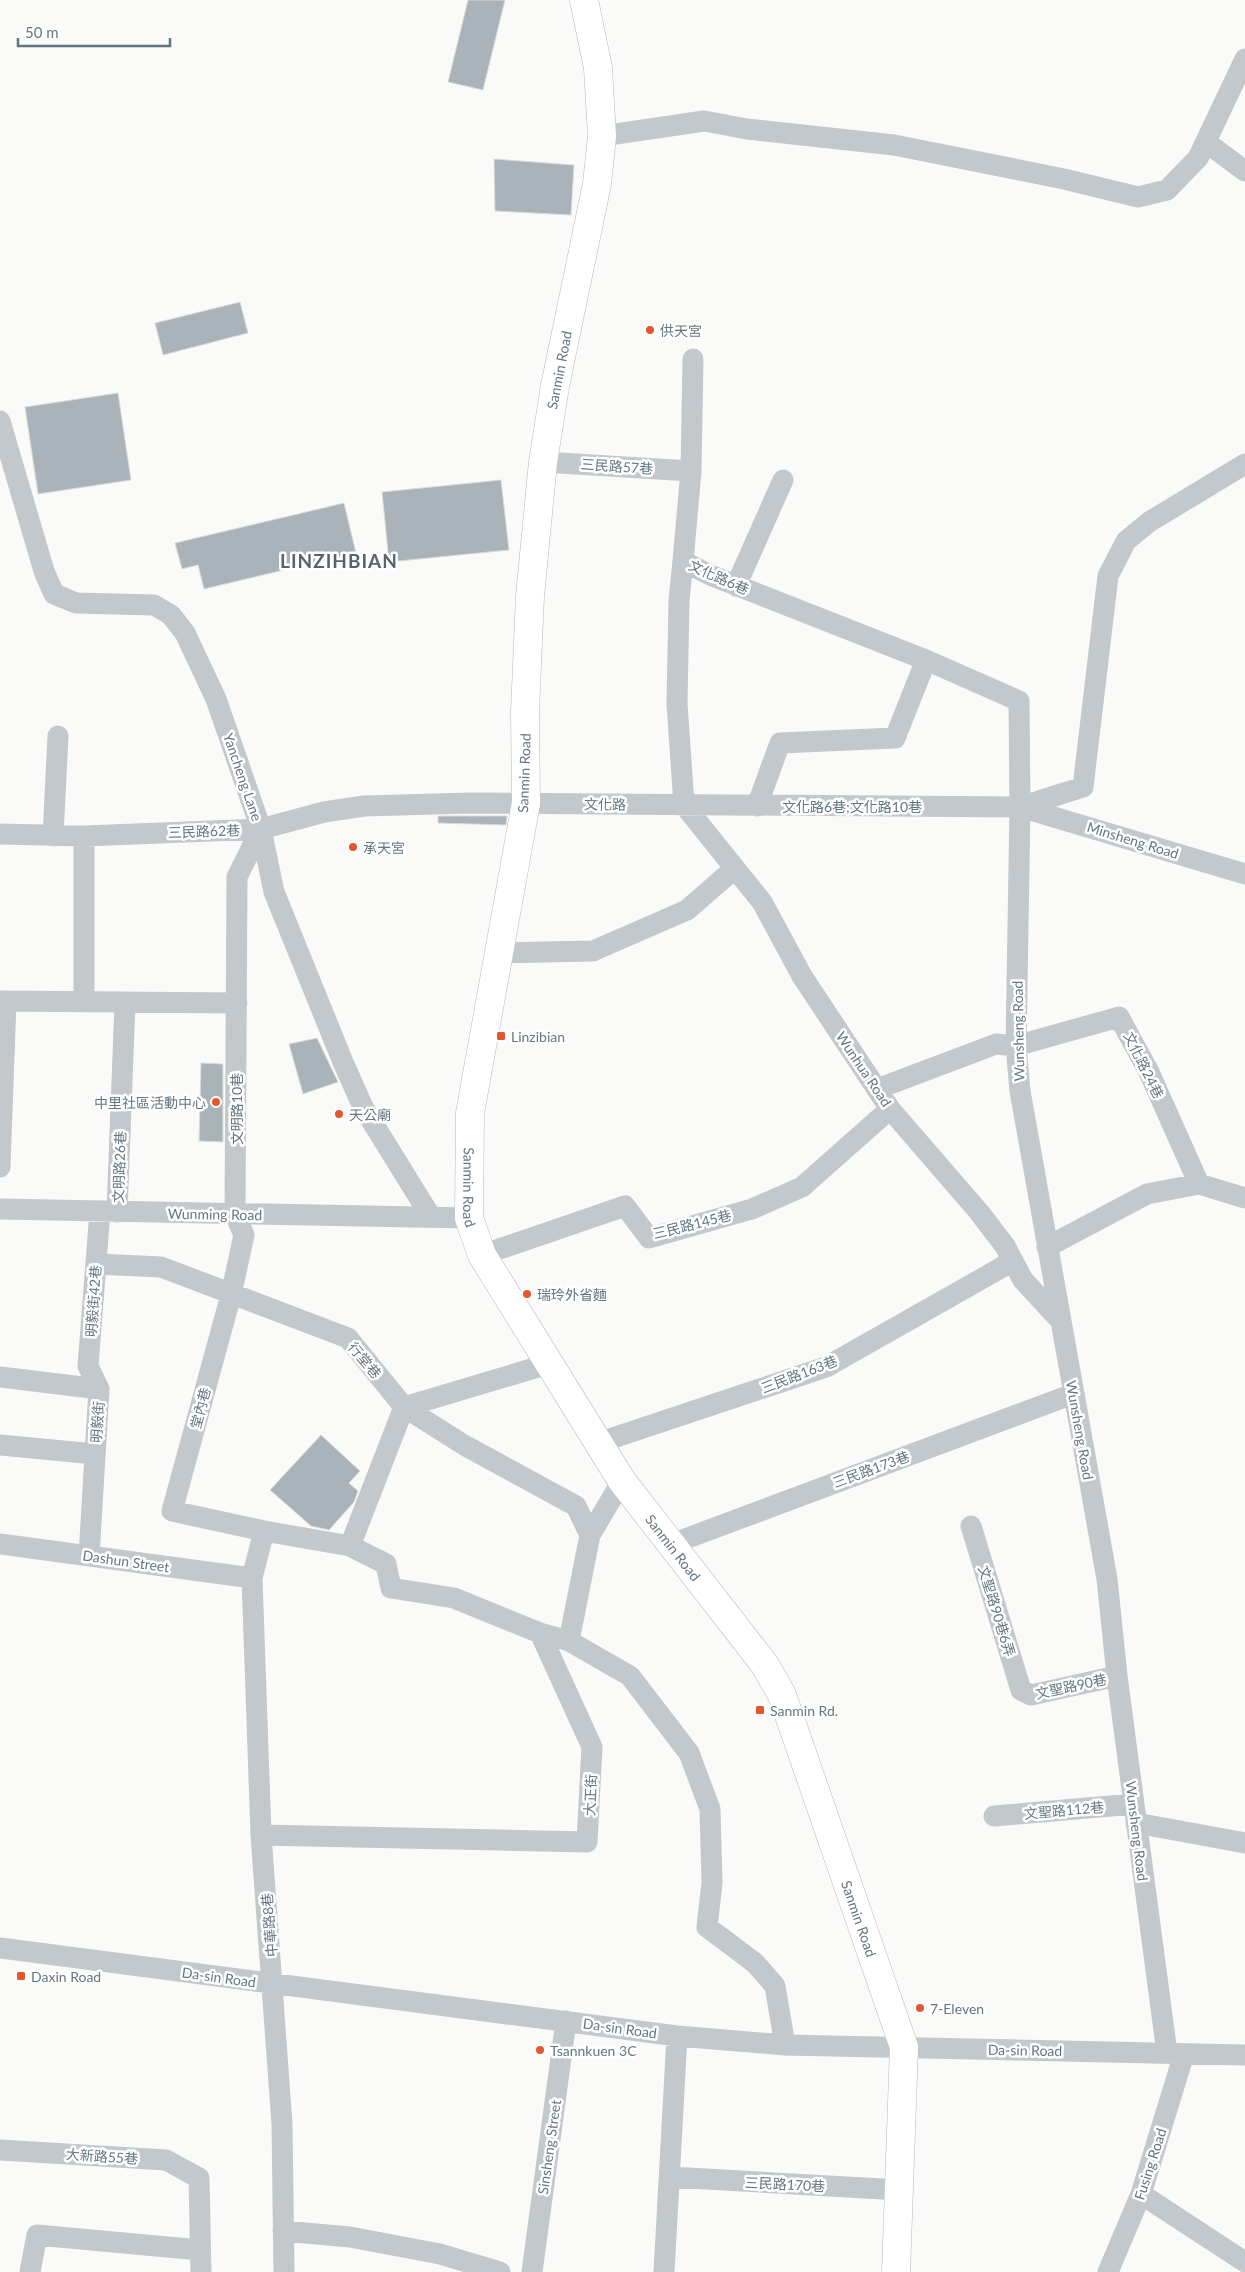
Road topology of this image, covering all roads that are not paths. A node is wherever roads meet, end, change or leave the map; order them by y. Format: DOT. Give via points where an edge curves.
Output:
graph roads {
  1 [pos="584,0"];
  2 [pos="1245,59"];
  3 [pos="602,136"];
  4 [pos="1206,142"];
  5 [pos="1245,171"];
  6 [pos="693,359"];
  7 [pos="0,421"];
  8 [pos="543,462"];
  9 [pos="1245,464"];
  10 [pos="691,471"];
  11 [pos="784,480"];
  12 [pos="683,561"];
  13 [pos="736,586"];
  14 [pos="926,660"];
  15 [pos="58,736"];
  16 [pos="526,802"];
  17 [pos="684,805"];
  18 [pos="757,806"];
  19 [pos="1020,806"];
  20 [pos="261,829"];
  21 [pos="0,834"];
  22 [pos="53,836"];
  23 [pos="84,836"];
  24 [pos="734,869"];
  25 [pos="1245,874"];
  26 [pos="499,953"];
  27 [pos="3,1001"];
  28 [pos="84,1002"];
  29 [pos="125,1003"];
  30 [pos="237,1003"];
  31 [pos="1016,1046"];
  32 [pos="877,1089"];
  33 [pos="890,1109"];
  34 [pos="1,1117"];
  35 [pos="0,1167"];
  36 [pos="1199,1184"];
  37 [pos="1245,1198"];
  38 [pos="0,1209"];
  39 [pos="108,1212"];
  40 [pos="235,1214"];
  41 [pos="431,1217"];
  42 [pos="469,1218"];
  43 [pos="1048,1247"];
  44 [pos="482,1255"];
  45 [pos="1013,1261"];
  46 [pos="96,1264"];
  47 [pos="231,1295"];
  48 [pos="1061,1321"];
  49 [pos="548,1364"];
  50 [pos="0,1377"];
  51 [pos="99,1389"];
  52 [pos="1074,1394"];
  53 [pos="404,1407"];
  54 [pos="598,1443"];
  55 [pos="0,1445"];
  56 [pos="95,1454"];
  57 [pos="622,1481"];
  58 [pos="971,1526"];
  59 [pos="264,1531"];
  60 [pos="590,1535"];
  61 [pos="0,1544"];
  62 [pos="669,1544"];
  63 [pos="350,1546"];
  64 [pos="89,1556"];
  65 [pos="252,1578"];
  66 [pos="540,1633"];
  67 [pos="568,1640"];
  68 [pos="1117,1676"];
  69 [pos="1025,1694"];
  70 [pos="1135,1813"];
  71 [pos="994,1816"];
  72 [pos="261,1835"];
  73 [pos="1245,1843"];
  74 [pos="0,1948"];
  75 [pos="274,1984"];
  76 [pos="566,2021"];
  77 [pos="677,2036"];
  78 [pos="785,2045"];
  79 [pos="904,2047"];
  80 [pos="1176,2054"];
  81 [pos="1245,2055"];
  82 [pos="0,2150"];
  83 [pos="670,2177"];
  84 [pos="900,2190"];
  85 [pos="1141,2194"];
  86 [pos="283,2231"];
  87 [pos="200,2250"];
  88 [pos="1245,2262"];
  89 [pos="440,2263"];
  90 [pos="1112,2270"];
  91 [pos="30,2272"];
  92 [pos="201,2272"];
  93 [pos="284,2272"];
  94 [pos="500,2272"];
  95 [pos="532,2272"];
  96 [pos="664,2272"];
  97 [pos="896,2272"];
  1 -- 3 [label="main road, Sanmin Road" via="598,68"];
  2 -- 4 [label="street"];
  3 -- 4 [label="street" via="704,121 894,145 1138,197 1167,190 1198,158"];
  3 -- 8 [label="main road, Sanmin Road" via="597,184"];
  4 -- 5 [label="street"];
  6 -- 10 [label="street"];
  7 -- 20 [label="street, Yancheng Lane" via="44,571 54,594 76,602 154,605 171,614 185,632 216,699"];
  8 -- 10 [label="street, 三民路57巷"];
  8 -- 16 [label="main road, Sanmin Road" via="530,596 525,712"];
  9 -- 19 [label="street" via="1149,522 1126,541 1108,576 1083,787"];
  10 -- 12 [label="street"];
  11 -- 13 [label="street"];
  12 -- 13 [label="street, 文化路6巷"];
  12 -- 17 [label="street, 文化路6巷" via="677,704"];
  13 -- 14 [label="street, 文化路6巷"];
  14 -- 18 [label="street" via="895,738 780,742"];
  14 -- 19 [label="street, 文化路6巷" via="1019,701"];
  15 -- 22 [label="street"];
  16 -- 17 [label="street, 文化路"];
  16 -- 20 [label="street, 三民路62巷" via="364,806 324,812"];
  16 -- 26 [label="main road, Sanmin Road"];
  17 -- 18 [label="street, 文化路6巷;文化路10巷"];
  17 -- 24 [label="street, Wunhua Road"];
  18 -- 19 [label="street, 文化路6巷;文化路10巷"];
  19 -- 25 [label="street, Minsheng Road"];
  19 -- 31 [label="street, Wunsheng Road"];
  20 -- 23 [label="street, 三民路62巷"];
  20 -- 30 [label="street, 文明路10巷" via="237,877"];
  20 -- 41 [label="street, Yancheng Lane" via="274,892 363,1107"];
  21 -- 22 [label="street, 三民路62巷"];
  22 -- 23 [label="street, 三民路62巷"];
  23 -- 28 [label="street"];
  24 -- 26 [label="street" via="687,910 593,951"];
  24 -- 32 [label="street, Wunhua Road" via="762,902 802,976"];
  26 -- 42 [label="main road, Sanmin Road" via="470,1113"];
  27 -- 28 [label="street"];
  27 -- 34 [label="street"];
  28 -- 29 [label="street"];
  29 -- 30 [label="street"];
  29 -- 39 [label="street, 文明路26巷"];
  30 -- 40 [label="street, 文明路10巷"];
  31 -- 32 [label="street" via="996,1044"];
  31 -- 36 [label="street, 文化路24巷" via="1119,1017 1149,1072"];
  31 -- 43 [label="street, Wunsheng Road" via="1020,1091"];
  32 -- 33 [label="street, Wunhua Road"];
  33 -- 44 [label="street, 三民路145巷" via="802,1187 752,1209 649,1238 625,1206"];
  33 -- 45 [label="street, Wunhua Road" via="979,1212"];
  34 -- 35 [label="street"];
  36 -- 37 [label="street"];
  36 -- 43 [label="street" via="1147,1194"];
  38 -- 39 [label="street, Wunming Road"];
  39 -- 40 [label="street, Wunming Road"];
  39 -- 46 [label="street, 明毅街42巷"];
  40 -- 41 [label="street, Wunming Road"];
  40 -- 47 [label="street, 堂內巷" via="244,1235"];
  41 -- 42 [label="street, Wunming Road"];
  42 -- 44 [label="main road, Sanmin Road"];
  43 -- 48 [label="street, Wunsheng Road"];
  44 -- 49 [label="main road, Sanmin Road"];
  45 -- 48 [label="street, Wunhua Road" via="1023,1280"];
  45 -- 54 [label="street, 三民路163巷" via="826,1367"];
  46 -- 47 [label="street, 行堂巷" via="161,1267"];
  46 -- 51 [label="street, 明毅街42巷" via="88,1366"];
  47 -- 53 [label="street, 行堂巷" via="348,1338"];
  47 -- 59 [label="street, 堂內巷" via="172,1511"];
  48 -- 52 [label="street, Wunsheng Road"];
  49 -- 53 [label="street"];
  49 -- 54 [label="main road, Sanmin Road"];
  50 -- 51 [label="street, 明毅街"];
  51 -- 56 [label="street, 明毅街"];
  52 -- 62 [label="street, 三民路173巷"];
  52 -- 68 [label="street, Wunsheng Road" via="1107,1579"];
  53 -- 60 [label="street, 行堂巷" via="464,1445 576,1506"];
  53 -- 63 [label="street"];
  54 -- 57 [label="main road, Sanmin Road"];
  55 -- 56 [label="street"];
  56 -- 64 [label="street, 明毅街"];
  57 -- 60 [label="street"];
  57 -- 62 [label="main road, Sanmin Road"];
  58 -- 69 [label="street, 文聖路90巷6弄" via="1021,1690"];
  59 -- 63 [label="street"];
  59 -- 65 [label="street, 中華路8巷"];
  60 -- 67 [label="street"];
  61 -- 64 [label="street, Dashun Street"];
  62 -- 79 [label="main road, Sanmin Road" via="765,1665 782,1695"];
  63 -- 66 [label="street" via="386,1564 391,1588 454,1598"];
  64 -- 65 [label="street, Dashun Street"];
  65 -- 72 [label="street, 中華路8巷"];
  66 -- 67 [label="street"];
  66 -- 72 [label="street, 大正街" via="592,1747 587,1842"];
  67 -- 78 [label="street" via="630,1676 690,1753 710,1809 712,1883 707,1928 755,1964 776,1986"];
  68 -- 69 [label="street, 文聖路90巷"];
  68 -- 70 [label="street, Wunsheng Road"];
  70 -- 71 [label="street, 文聖路112巷"];
  70 -- 73 [label="street, 文聖路112巷"];
  70 -- 80 [label="street, Wunsheng Road"];
  72 -- 75 [label="street, 中華路8巷"];
  74 -- 75 [label="street, Da-sin Road"];
  75 -- 76 [label="street, Da-sin Road"];
  75 -- 86 [label="street, 中華路8巷" via="282,2124"];
  76 -- 77 [label="street, Da-sin Road"];
  76 -- 95 [label="street, Sinsheng Street"];
  77 -- 78 [label="street, Da-sin Road"];
  77 -- 83 [label="street"];
  78 -- 79 [label="street, Da-sin Road"];
  79 -- 80 [label="street, Da-sin Road"];
  79 -- 84 [label="main road, Sanmin Road"];
  80 -- 81 [label="street, Da-sin Road"];
  80 -- 85 [label="street, Fusing Road"];
  82 -- 87 [label="street, 大新路55巷" via="166,2160 199,2178"];
  83 -- 84 [label="street, 三民路170巷"];
  83 -- 96 [label="street"];
  84 -- 97 [label="main road, Sanmin Road"];
  85 -- 88 [label="street"];
  85 -- 90 [label="street, Fusing Road"];
  86 -- 89 [label="street" via="350,2237"];
  86 -- 93 [label="street, 中華路8巷"];
  87 -- 91 [label="street" via="37,2236"];
  87 -- 92 [label="street"];
  89 -- 94 [label="street"];
}
